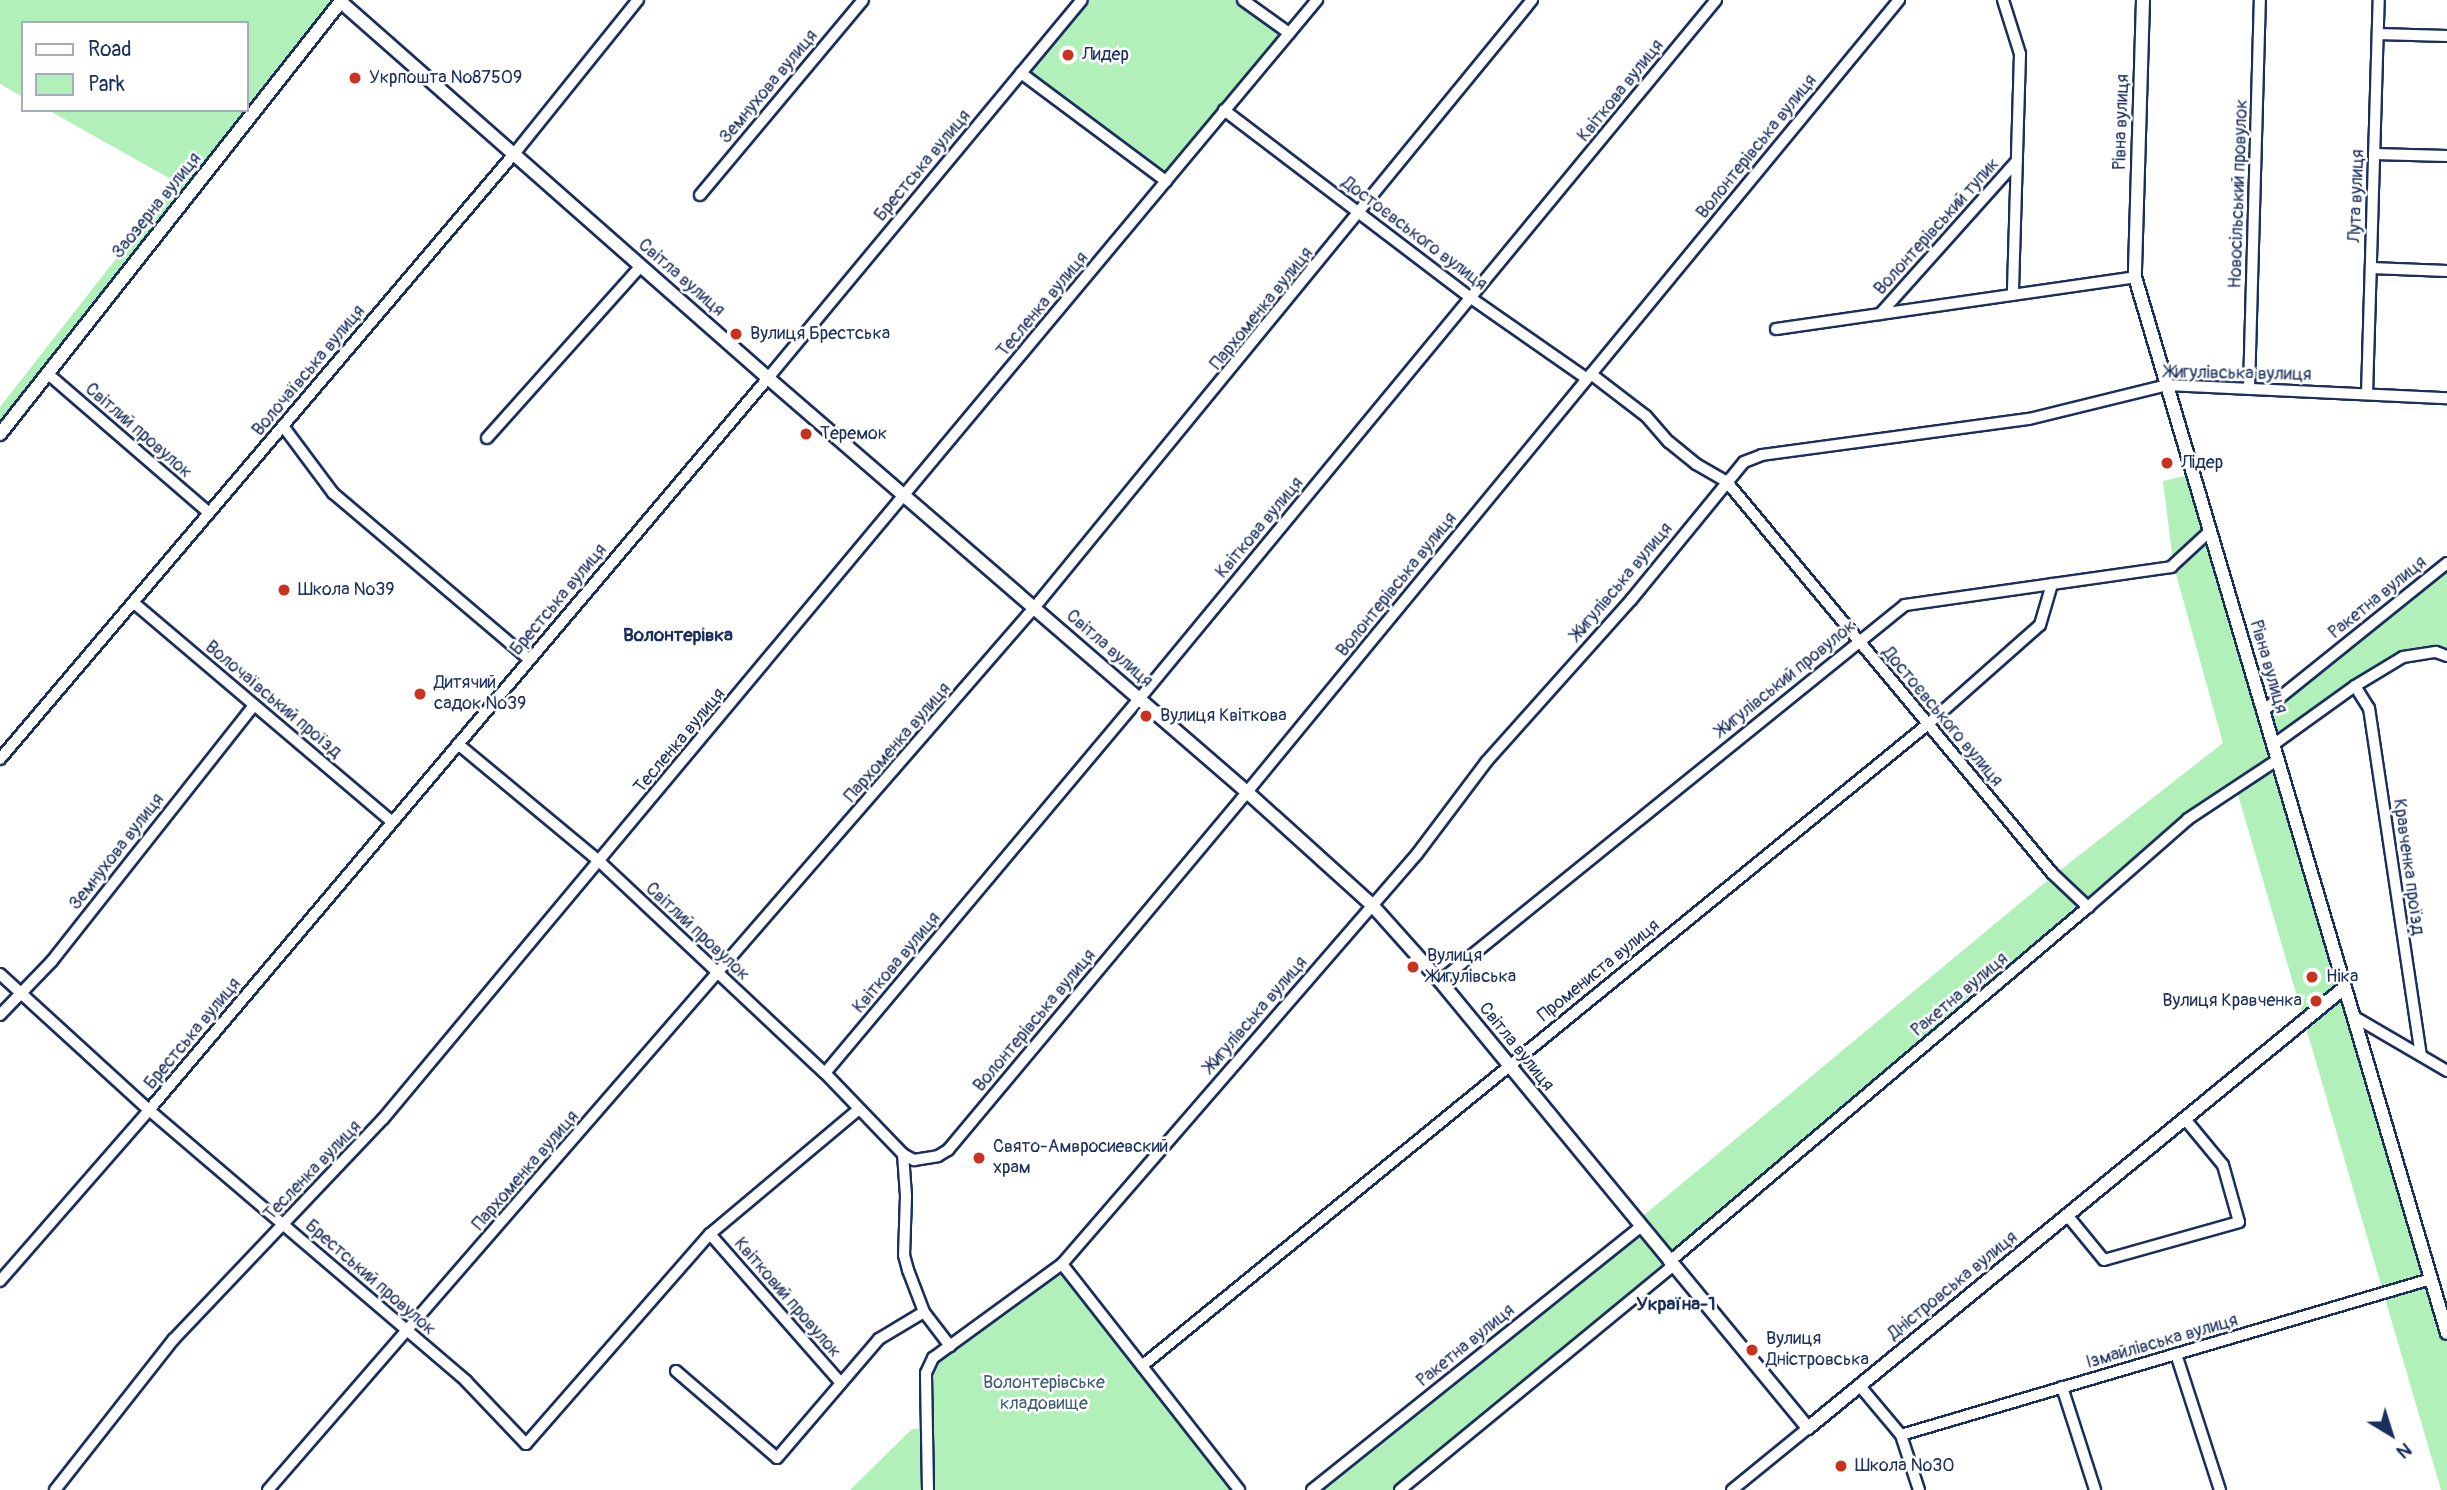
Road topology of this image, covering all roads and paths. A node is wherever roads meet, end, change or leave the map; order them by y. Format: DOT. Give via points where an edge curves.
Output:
graph roads {
  1 [pos="638,0"];
  2 [pos="863,0"];
  3 [pos="1082,0"];
  4 [pos="1243,0"];
  5 [pos="1317,0"];
  6 [pos="1532,0"];
  7 [pos="1716,0"];
  8 [pos="1899,0"];
  9 [pos="2003,0"];
  10 [pos="2143,0"];
  11 [pos="2260,0"];
  12 [pos="2379,0"];
  13 [pos="341,1"];
  14 [pos="1289,33"];
  15 [pos="2378,34"];
  16 [pos="2447,36"];
  17 [pos="1021,73"];
  18 [pos="1224,110"];
  19 [pos="514,154"];
  20 [pos="2374,154"];
  21 [pos="2447,156"];
  22 [pos="2017,161"];
  23 [pos="1166,181"];
  24 [pos="700,195"];
  25 [pos="1360,214"];
  26 [pos="641,266"];
  27 [pos="2371,268"];
  28 [pos="2447,271"];
  29 [pos="2135,277"];
  30 [pos="2013,295"];
  31 [pos="1471,298"];
  32 [pos="1880,314"];
  33 [pos="1776,329"];
  34 [pos="47,373"];
  35 [pos="768,377"];
  36 [pos="1589,377"];
  37 [pos="2166,385"];
  38 [pos="2249,388"];
  39 [pos="2367,394"];
  40 [pos="2447,398"];
  41 [pos="282,426"];
  42 [pos="0,434"];
  43 [pos="487,438"];
  44 [pos="1726,481"];
  45 [pos="905,496"];
  46 [pos="209,513"];
  47 [pos="2210,531"];
  48 [pos="2447,563"];
  49 [pos="2052,584"];
  50 [pos="134,603"];
  51 [pos="1034,608"];
  52 [pos="1858,640"];
  53 [pos="2447,656"];
  54 [pos="529,659"];
  55 [pos="2355,686"];
  56 [pos="1140,698"];
  57 [pos="254,705"];
  58 [pos="2263,711"];
  59 [pos="1928,724"];
  60 [pos="458,744"];
  61 [pos="2273,745"];
  62 [pos="0,759"];
  63 [pos="2277,760"];
  64 [pos="1247,792"];
  65 [pos="392,822"];
  66 [pos="600,862"];
  67 [pos="1372,905"];
  68 [pos="2088,908"];
  69 [pos="718,973"];
  70 [pos="0,974"];
  71 [pos="1440,981"];
  72 [pos="2344,988"];
  73 [pos="22,992"];
  74 [pos="0,1015"];
  75 [pos="2353,1016"];
  76 [pos="2420,1055"];
  77 [pos="1508,1066"];
  78 [pos="2447,1071"];
  79 [pos="825,1073"];
  80 [pos="859,1109"];
  81 [pos="149,1110"];
  82 [pos="2185,1119"];
  83 [pos="903,1154"];
  84 [pos="2067,1215"];
  85 [pos="283,1225"];
  86 [pos="1640,1227"];
  87 [pos="710,1234"];
  88 [pos="1062,1264"];
  89 [pos="1671,1264"];
  90 [pos="2431,1279"];
  91 [pos="0,1281"];
  92 [pos="924,1312"];
  93 [pos="408,1331"];
  94 [pos="2447,1333"];
  95 [pos="950,1346"];
  96 [pos="2176,1354"];
  97 [pos="1142,1366"];
  98 [pos="676,1371"];
  99 [pos="840,1382"];
  100 [pos="1859,1385"];
  101 [pos="2062,1387"];
  102 [pos="1808,1428"];
  103 [pos="1901,1435"];
  104 [pos="55,1490"];
  105 [pos="268,1490"];
  106 [pos="928,1490"];
  107 [pos="1239,1490"];
  108 [pos="1312,1490"];
  109 [pos="1400,1490"];
  110 [pos="1731,1490"];
  111 [pos="1919,1490"];
  112 [pos="2095,1490"];
  113 [pos="2220,1490"];
  1 -- 19 [label="street, Волочаївська вулиця"];
  2 -- 24 [label="street, Земнухова вулиця"];
  3 -- 17 [label="street, Брестська вулиця"];
  4 -- 14 [label="street"];
  5 -- 14 [label="street, Тесленка вулиця"];
  6 -- 25 [label="street, Пархоменка вулиця"];
  7 -- 31 [label="street, Квіткова вулиця"];
  8 -- 36 [label="street, Волонтерівська вулиця"];
  9 -- 22 [label="street, Волонтерівський тупик" via="2020,54"];
  10 -- 29 [label="street, Рівна вулиця"];
  11 -- 38 [label="street, Новосільський провулок"];
  12 -- 15 [label="street, Лута вулиця"];
  13 -- 19 [label="street, Світла вулиця"];
  13 -- 34 [label="street, Заозерна вулиця"];
  14 -- 18 [label="street, Тесленка вулиця"];
  15 -- 16 [label="street"];
  15 -- 20 [label="street, Лута вулиця"];
  17 -- 23 [label="street"];
  17 -- 35 [label="street, Брестська вулиця"];
  18 -- 23 [label="street, Тесленка вулиця"];
  18 -- 25 [label="street, Достоєвського вулиця"];
  19 -- 26 [label="street, Світла вулиця"];
  19 -- 41 [label="street, Волочаївська вулиця"];
  20 -- 21 [label="street"];
  20 -- 27 [label="street, Лута вулиця"];
  22 -- 30 [label="street, Волонтерівський тупик"];
  22 -- 32 [label="street, Волонтерівський тупик"];
  23 -- 45 [label="street, Тесленка вулиця"];
  25 -- 31 [label="street, Достоєвського вулиця"];
  25 -- 51 [label="street, Пархоменка вулиця"];
  26 -- 35 [label="street, Світла вулиця"];
  26 -- 43 [label="street"];
  27 -- 28 [label="street"];
  27 -- 39 [label="street, Лута вулиця"];
  29 -- 30 [label="street, Волонтерівський тупик"];
  29 -- 37 [label="street, Рівна вулиця"];
  30 -- 32 [label="street, Волонтерівський тупик"];
  31 -- 36 [label="street, Достоєвського вулиця"];
  31 -- 56 [label="street, Квіткова вулиця"];
  32 -- 33 [label="street, Волонтерівський тупик"];
  34 -- 42 [label="street, Заозерна вулиця"];
  34 -- 46 [label="street, Світлий провулок"];
  35 -- 45 [label="street, Світла вулиця"];
  35 -- 54 [label="street, Брестська вулиця"];
  36 -- 44 [label="street, Достоєвського вулиця" via="1646,416 1696,464"];
  36 -- 64 [label="street, Волонтерівська вулиця"];
  37 -- 38 [label="street, Жигулівська вулиця"];
  37 -- 44 [label="street, Жигулівська вулиця" via="2029,419 1762,455 1744,462"];
  37 -- 47 [label="street, Рівна вулиця"];
  38 -- 39 [label="street, Жигулівська вулиця"];
  39 -- 40 [label="street, Жигулівська вулиця"];
  41 -- 46 [label="street, Волочаївська вулиця"];
  41 -- 54 [label="street" via="333,494"];
  44 -- 52 [label="street, Достоєвського вулиця"];
  44 -- 67 [label="street, Жигулівська вулиця" via="1631,600 1487,761"];
  45 -- 51 [label="street, Світла вулиця"];
  45 -- 66 [label="street, Тесленка вулиця"];
  46 -- 50 [label="street, Волочаївська вулиця"];
  47 -- 49 [label="street, Жигулівський провулок" via="2171,567"];
  47 -- 58 [label="street, Рівна вулиця"];
  48 -- 58 [label="street, Ракетна вулиця"];
  49 -- 52 [label="street, Жигулівський провулок" via="1905,605"];
  49 -- 59 [label="street, Промениста вулиця" via="2039,625"];
  50 -- 57 [label="street, Волочаївський проїзд"];
  50 -- 62 [label="street, Волочаївська вулиця"];
  51 -- 56 [label="street, Світла вулиця"];
  51 -- 69 [label="street, Пархоменка вулиця"];
  52 -- 59 [label="street, Достоєвського вулиця"];
  52 -- 71 [label="street, Жигулівський провулок"];
  53 -- 55 [label="street" via="2436,652 2403,657"];
  54 -- 60 [label="street, Брестська вулиця"];
  55 -- 61 [label="street"];
  55 -- 76 [label="street, Кравченка проїзд" via="2369,708"];
  56 -- 64 [label="street, Світла вулиця"];
  56 -- 79 [label="street, Квіткова вулиця"];
  57 -- 65 [label="street, Волочаївський проїзд"];
  57 -- 73 [label="street, Земнухова вулиця" via="52,961"];
  58 -- 61 [label="street, Рівна вулиця"];
  59 -- 68 [label="street, Достоєвського вулиця" via="2052,873"];
  59 -- 77 [label="street, Промениста вулиця"];
  60 -- 65 [label="street, Брестська вулиця"];
  60 -- 66 [label="street, Світлий провулок"];
  61 -- 63 [label="street, Рівна вулиця"];
  63 -- 68 [label="street, Ракетна вулиця" via="2188,819"];
  63 -- 72 [label="street, Рівна вулиця"];
  64 -- 67 [label="street, Світла вулиця"];
  64 -- 83 [label="street, Волонтерівська вулиця" via="948,1150 925,1160"];
  65 -- 81 [label="street, Брестська вулиця"];
  66 -- 69 [label="street, Світлий провулок"];
  66 -- 85 [label="street, Тесленка вулиця" via="383,1119"];
  67 -- 71 [label="street, Світла вулиця"];
  67 -- 88 [label="street, Жигулівська вулиця"];
  68 -- 89 [label="street, Ракетна вулиця"];
  69 -- 79 [label="street, Світлий провулок"];
  69 -- 93 [label="street, Пархоменка вулиця"];
  70 -- 73 [label="street, Брестський провулок"];
  71 -- 77 [label="street, Світла вулиця"];
  72 -- 75 [label="street, Рівна вулиця"];
  72 -- 82 [label="street, Дністровська вулиця"];
  73 -- 74 [label="street, Земнухова вулиця"];
  73 -- 81 [label="street, Брестський провулок"];
  75 -- 76 [label="street"];
  75 -- 90 [label="street, Рівна вулиця"];
  76 -- 78 [label="street"];
  77 -- 86 [label="street, Світла вулиця"];
  77 -- 97 [label="street, Промениста вулиця"];
  79 -- 80 [label="street, Світлий провулок"];
  80 -- 83 [label="street, Світлий провулок"];
  80 -- 87 [label="street"];
  81 -- 85 [label="street, Брестський провулок"];
  81 -- 91 [label="street, Брестська вулиця"];
  82 -- 84 [label="street, Дністровська вулиця"];
  82 -- 84 [label="street" via="2223,1165 2239,1222 2104,1260"];
  83 -- 92 [label="street" via="904,1255"];
  84 -- 100 [label="street, Дністровська вулиця"];
  85 -- 93 [label="street, Брестський провулок"];
  85 -- 104 [label="street, Тесленка вулиця" via="174,1339"];
  86 -- 89 [label="street, Світла вулиця"];
  86 -- 108 [label="street, Ракетна вулиця"];
  87 -- 93 [label="street, Брестський провулок" via="526,1444 466,1381"];
  87 -- 99 [label="street, Квітковий провулок"];
  88 -- 95 [label="street, Жигулівська вулиця"];
  88 -- 97 [label="street"];
  89 -- 102 [label="street, Світла вулиця"];
  89 -- 109 [label="street, Ракетна вулиця"];
  90 -- 94 [label="street, Рівна вулиця"];
  90 -- 96 [label="street, Ізмайлівська вулиця"];
  92 -- 95 [label="street"];
  92 -- 99 [label="street" via="879,1339"];
  93 -- 105 [label="street, Пархоменка вулиця"];
  95 -- 106 [label="street, Жигулівська вулиця" via="933,1357 926,1373"];
  96 -- 101 [label="street, Ізмайлівська вулиця"];
  96 -- 113 [label="street"];
  97 -- 107 [label="street"];
  98 -- 99 [label="street" via="777,1458"];
  100 -- 102 [label="street, Дністровська вулиця"];
  100 -- 103 [label="street"];
  101 -- 103 [label="street, Ізмайлівська вулиця"];
  101 -- 112 [label="street"];
  102 -- 110 [label="street, Дністровська вулиця"];
  103 -- 111 [label="street"];
}
